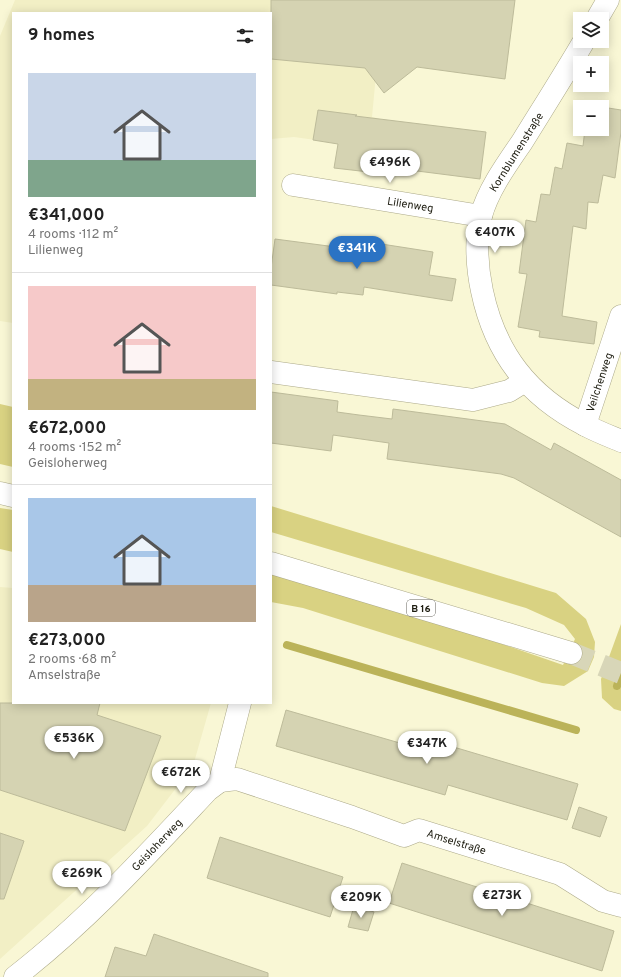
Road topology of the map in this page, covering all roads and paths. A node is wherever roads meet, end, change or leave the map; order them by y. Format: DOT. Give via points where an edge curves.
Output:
graph roads {
  1 [pos="608,0"];
  2 [pos="600,12"];
  3 [pos="580,48"];
  4 [pos="293,185"];
  5 [pos="481,216"];
  6 [pos="621,316"];
  7 [pos="272,372"];
  8 [pos="526,381"];
  9 [pos="585,425"];
  10 [pos="621,441"];
  11 [pos="0,493"];
  12 [pos="12,496"];
  13 [pos="272,563"];
  14 [pos="571,653"];
  15 [pos="240,704"];
  16 [pos="220,780"];
  17 [pos="621,906"];
  18 [pos="15,977"];
  1 -- 2 [label="street"];
  3 -- 5 [label="street, Kornblumenstraße" via="494,186"];
  4 -- 5 [label="street, Lilienweg"];
  5 -- 8 [label="street, Kornblumenstraße" via="477,249 479,278 486,311 497,340 514,368"];
  6 -- 9 [label="street, Veilchenweg"];
  7 -- 8 [label="street" via="473,400 509,391"];
  8 -- 9 [label="street, Kornblumenstraße" via="556,408"];
  9 -- 10 [label="street, Kornblumenstraße"];
  11 -- 12 [label="street"];
  13 -- 14 [label="street, B 16"];
  15 -- 16 [label="street"];
  16 -- 17 [label="street, Amselstraße" via="237,779 404,836 419,830 520,860 560,874 603,901"];
  16 -- 18 [label="street, Geisloherweg" via="102,900 52,947"];
}
